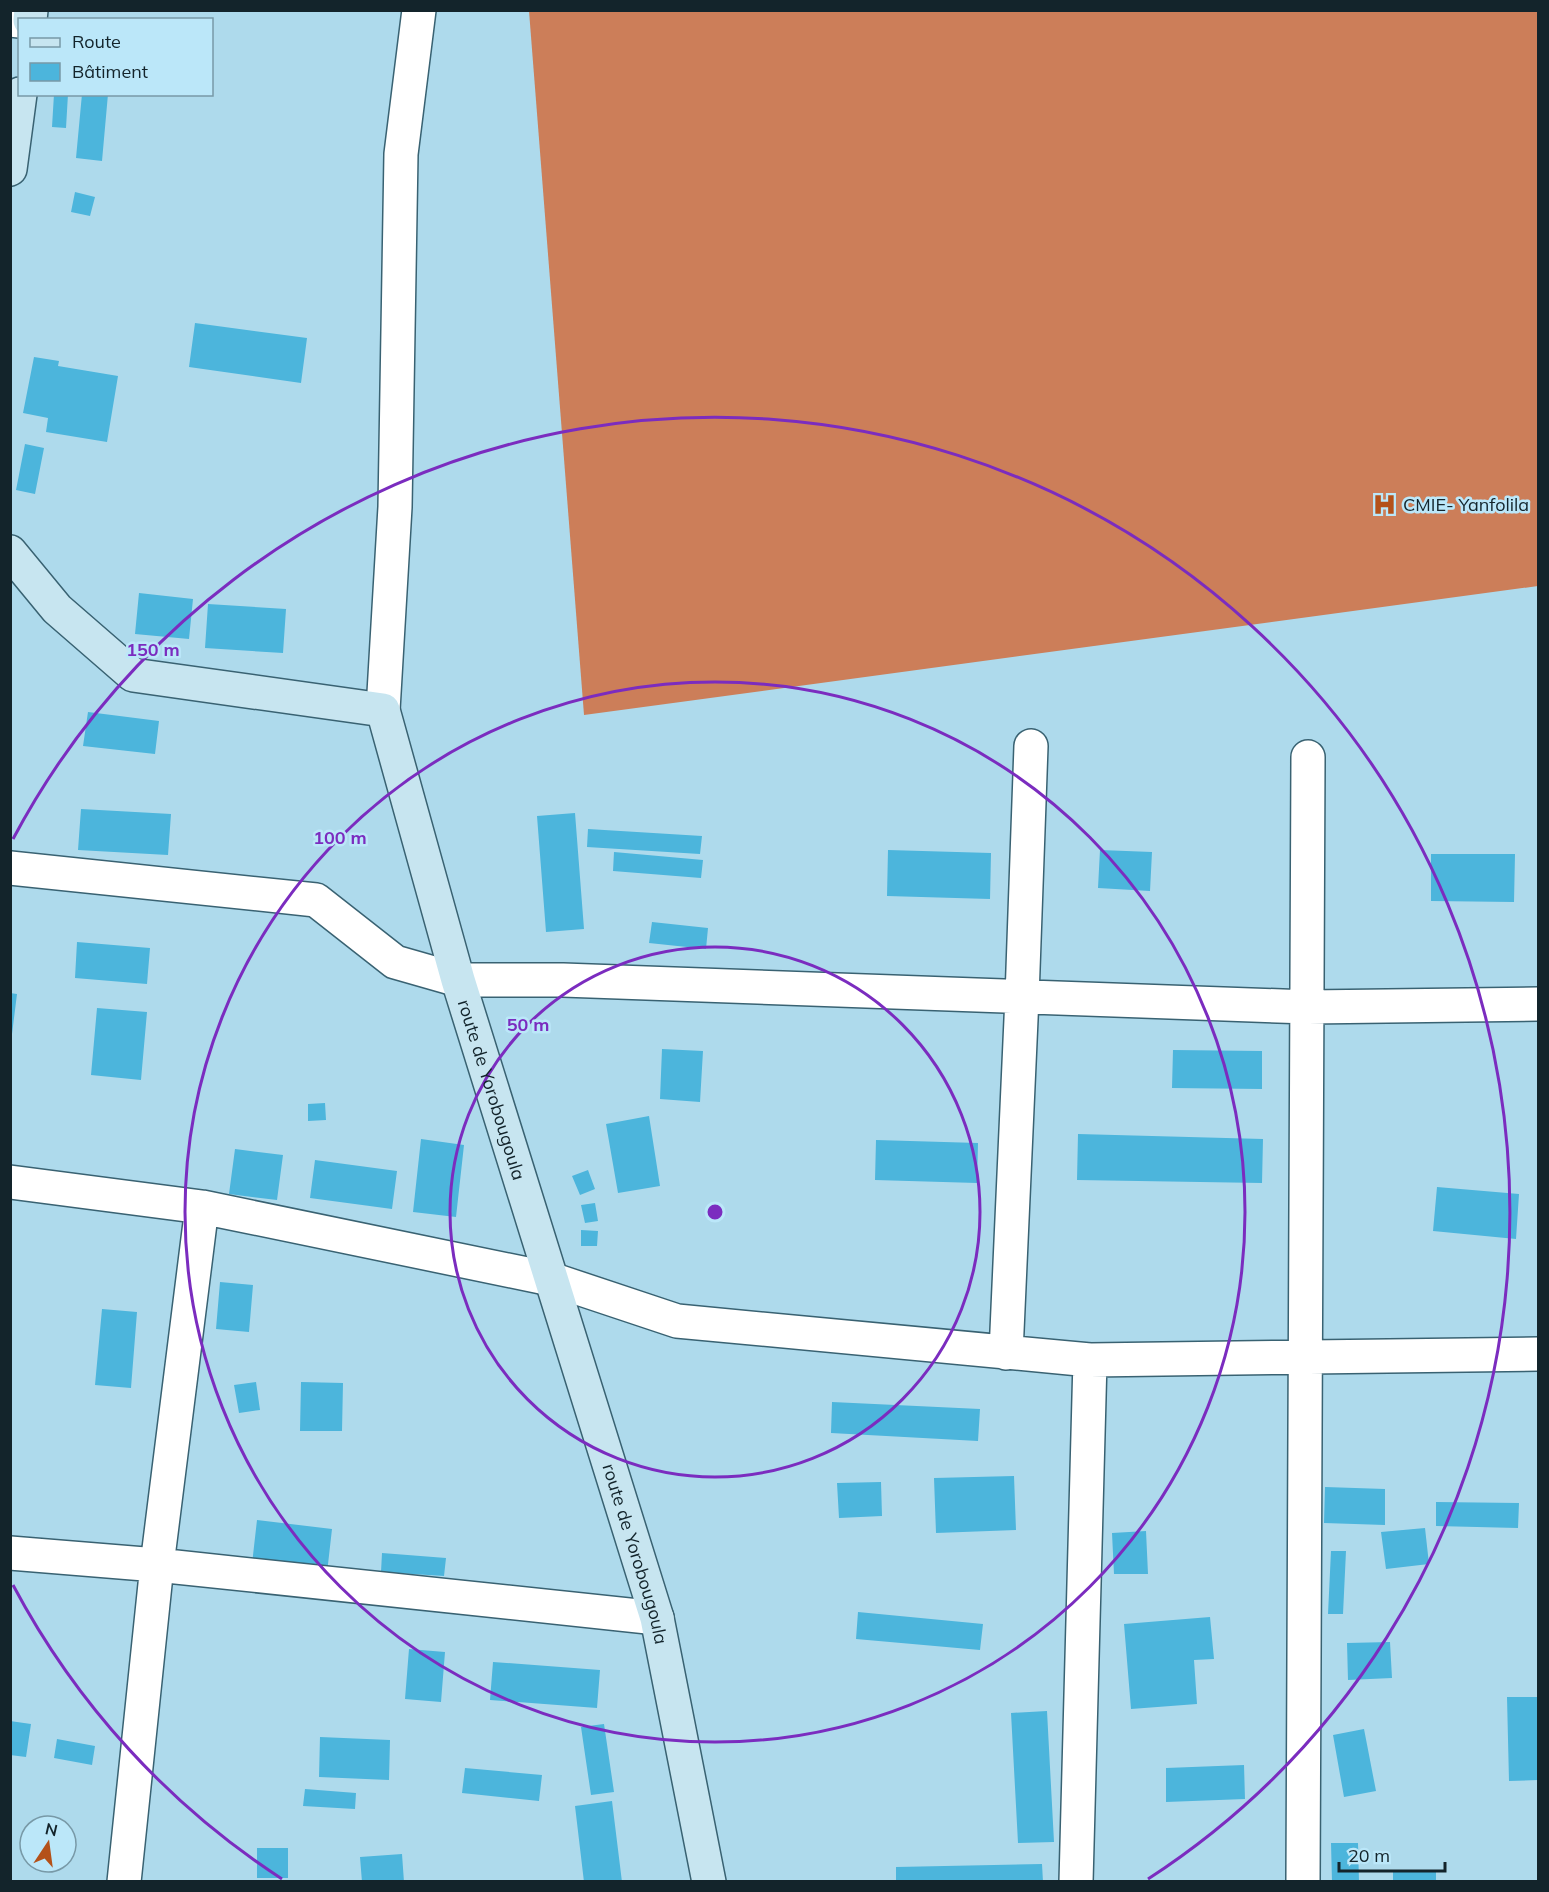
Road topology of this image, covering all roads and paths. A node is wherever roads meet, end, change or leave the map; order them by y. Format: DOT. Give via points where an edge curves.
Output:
graph roads {
  1 [pos="419,10"];
  2 [pos="20,96"];
  3 [pos="10,169"];
  4 [pos="10,552"];
  5 [pos="383,710"];
  6 [pos="1031,746"];
  7 [pos="1308,757"];
  8 [pos="10,868"];
  9 [pos="458,980"];
  10 [pos="1022,997"];
  11 [pos="1539,1005"];
  12 [pos="1308,1007"];
  13 [pos="10,1182"];
  14 [pos="202,1207"];
  15 [pos="550,1279"];
  16 [pos="1006,1353"];
  17 [pos="1539,1353"];
  18 [pos="1305,1356"];
  19 [pos="1090,1360"];
  20 [pos="10,1553"];
  21 [pos="157,1566"];
  22 [pos="657,1618"];
  23 [pos="124,1881"];
  24 [pos="709,1881"];
  25 [pos="1076,1881"];
  26 [pos="1303,1881"];
  1 -- 5 [label="street" via="401,154 395,507"];
  2 -- 3 [label="main road"];
  4 -- 5 [label="main road" via="57,609 133,675"];
  5 -- 9 [label="main road, route de Yorobougoula"];
  6 -- 10 [label="street"];
  7 -- 12 [label="street"];
  8 -- 9 [label="street" via="316,900 395,962"];
  9 -- 10 [label="street" via="563,980"];
  9 -- 15 [label="main road, route de Yorobougoula"];
  10 -- 12 [label="street"];
  10 -- 16 [label="street"];
  11 -- 12 [label="street"];
  12 -- 18 [label="street"];
  13 -- 14 [label="street"];
  14 -- 15 [label="street"];
  14 -- 21 [label="street"];
  15 -- 16 [label="street" via="677,1321"];
  15 -- 22 [label="main road, route de Yorobougoula"];
  16 -- 19 [label="street"];
  17 -- 18 [label="street"];
  18 -- 19 [label="street"];
  18 -- 26 [label="street"];
  19 -- 25 [label="street"];
  20 -- 21 [label="street"];
  21 -- 22 [label="street"];
  21 -- 23 [label="street"];
  22 -- 24 [label="main road, route de Yorobougoula"];
}
